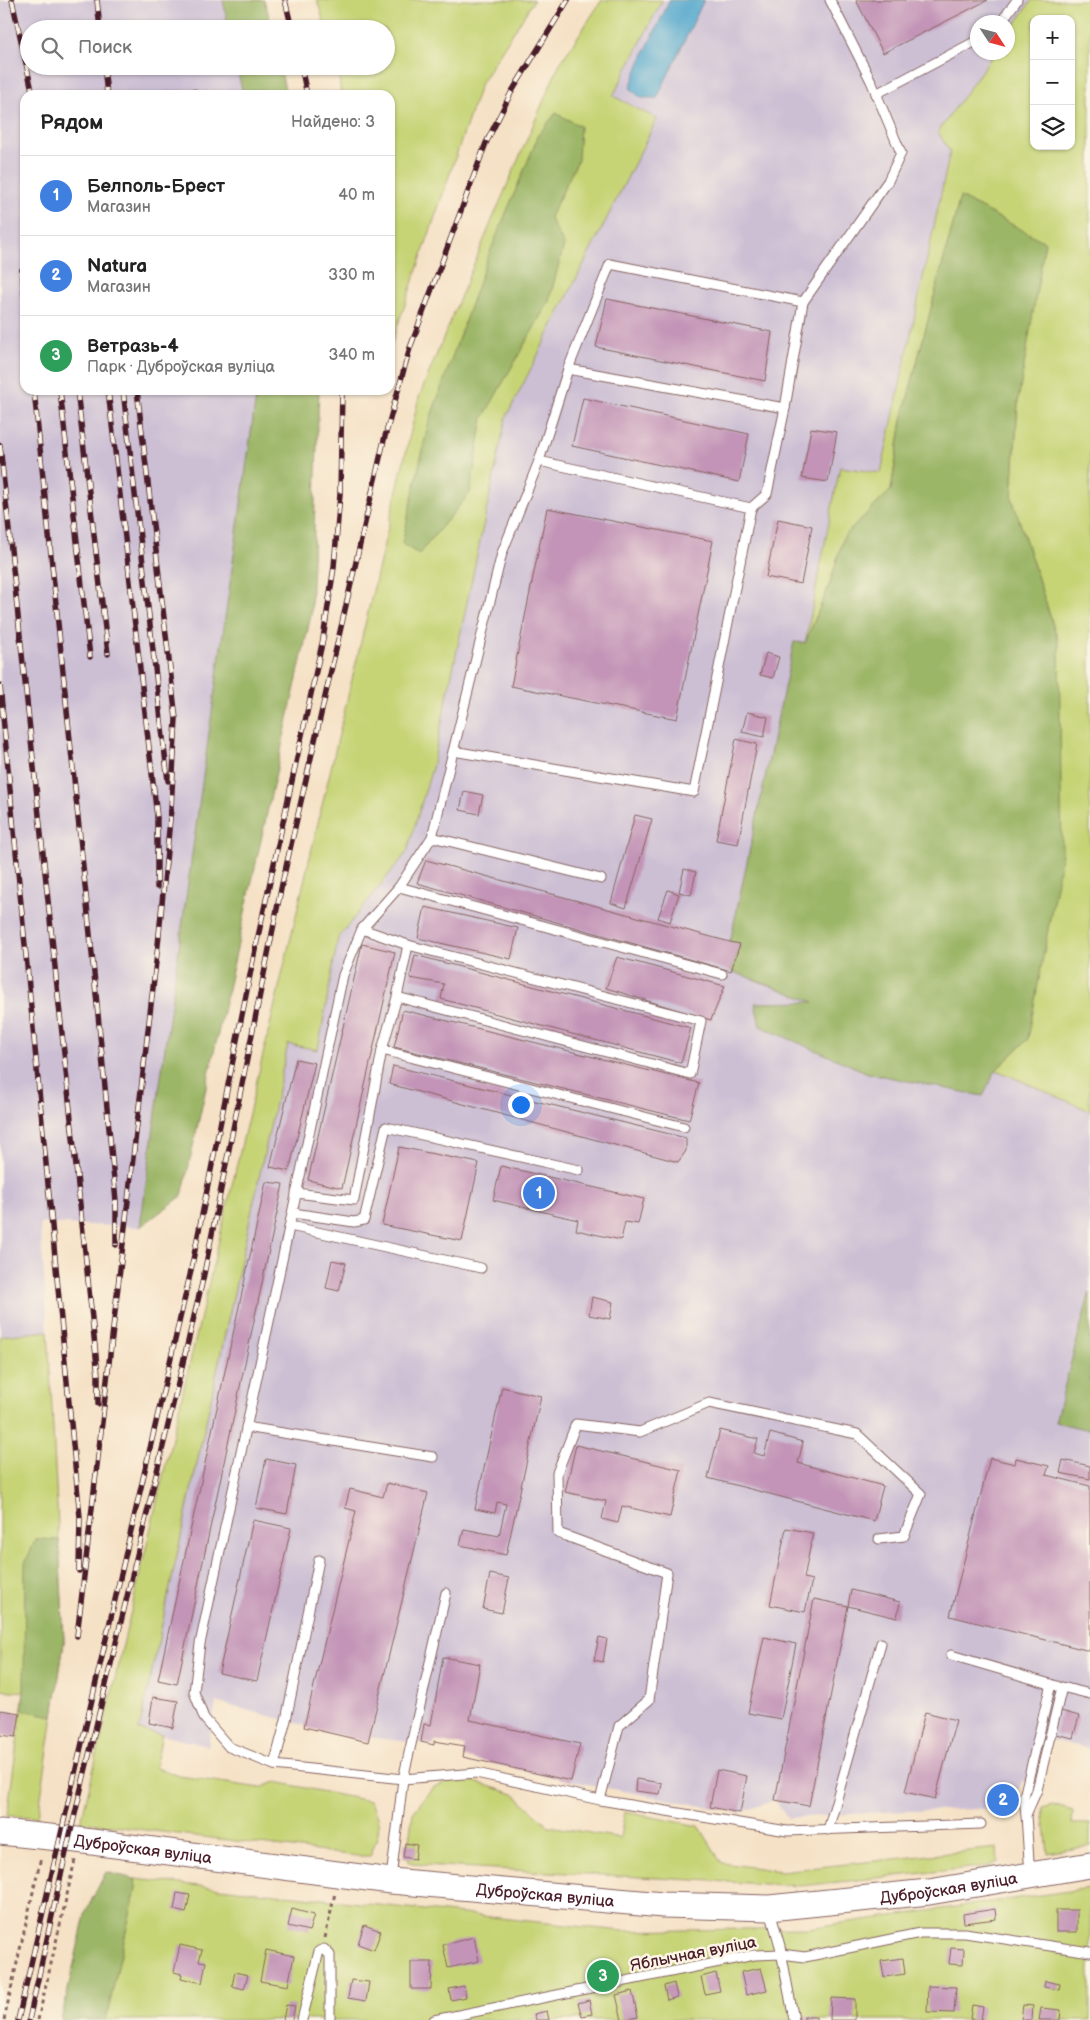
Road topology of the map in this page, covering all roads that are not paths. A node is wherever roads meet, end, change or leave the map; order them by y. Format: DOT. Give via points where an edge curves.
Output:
graph roads {
  1 [pos="830,0"];
  2 [pos="1017,0"];
  3 [pos="1006,15"];
  4 [pos="970,44"];
  5 [pos="876,94"];
  6 [pos="803,302"];
  7 [pos="568,368"];
  8 [pos="785,408"];
  9 [pos="539,461"];
  10 [pos="751,508"];
  11 [pos="453,751"];
  12 [pos="432,837"];
  13 [pos="601,879"];
  14 [pos="399,887"];
  15 [pos="362,929"];
  16 [pos="408,945"];
  17 [pos="722,974"];
  18 [pos="397,997"];
  19 [pos="382,1050"];
  20 [pos="684,1127"];
  21 [pos="579,1170"];
  22 [pos="296,1193"];
  23 [pos="293,1212"];
  24 [pos="290,1226"];
  25 [pos="481,1268"];
  26 [pos="246,1427"];
  27 [pos="433,1457"];
  28 [pos="879,1539"];
  29 [pos="319,1560"];
  30 [pos="446,1593"];
  31 [pos="881,1643"];
  32 [pos="951,1654"];
  33 [pos="1051,1684"];
  34 [pos="1062,1687"];
  35 [pos="1090,1694"];
  36 [pos="274,1764"];
  37 [pos="403,1779"];
  38 [pos="600,1800"];
  39 [pos="1026,1815"];
  40 [pos="981,1824"];
  41 [pos="828,1830"];
  42 [pos="0,1832"];
  43 [pos="1090,1865"];
  44 [pos="1035,1874"];
  45 [pos="391,1881"];
  46 [pos="769,1908"];
  47 [pos="1090,1952"];
  48 [pos="781,1954"];
  49 [pos="457,2018"];
  50 [pos="302,2020"];
  51 [pos="330,2020"];
  52 [pos="434,2020"];
  53 [pos="794,2020"];
  1 -- 5 [label="lane"];
  2 -- 3 [label="lane"];
  4 -- 5 [label="lane"];
  5 -- 6 [label="lane" via="901,153 888,181"];
  6 -- 7 [label="lane" via="610,264"];
  6 -- 8 [label="lane"];
  7 -- 8 [label="lane"];
  7 -- 9 [label="lane"];
  8 -- 10 [label="lane" via="767,494"];
  9 -- 10 [label="lane"];
  9 -- 11 [label="lane" via="502,553"];
  10 -- 11 [label="lane" via="694,792"];
  11 -- 12 [label="lane"];
  12 -- 13 [label="lane"];
  12 -- 14 [label="lane"];
  14 -- 15 [label="lane"];
  14 -- 17 [label="lane"];
  15 -- 16 [label="lane"];
  15 -- 22 [label="lane" via="343,975"];
  16 -- 18 [label="lane"];
  16 -- 18 [label="lane" via="701,1022 690,1074"];
  18 -- 19 [label="lane"];
  19 -- 20 [label="lane"];
  19 -- 22 [label="lane" via="354,1200"];
  21 -- 23 [label="lane" via="386,1127 364,1220 354,1222"];
  22 -- 23 [label="lane"];
  23 -- 24 [label="lane"];
  24 -- 25 [label="lane"];
  24 -- 26 [label="lane"];
  26 -- 27 [label="lane"];
  26 -- 36 [label="lane" via="200,1644 194,1692 204,1718 229,1747"];
  28 -- 38 [label="lane" via="904,1536 921,1494 857,1434 709,1403 640,1432 576,1424 557,1473 558,1533 667,1573 649,1700 619,1726"];
  29 -- 36 [label="lane"];
  30 -- 37 [label="lane"];
  31 -- 41 [label="lane"];
  32 -- 33 [label="lane"];
  33 -- 34 [label="lane"];
  33 -- 39 [label="lane" via="1024,1797"];
  34 -- 35 [label="lane"];
  34 -- 39 [label="lane" via="1037,1790"];
  36 -- 37 [label="lane"];
  37 -- 38 [label="lane" via="476,1773"];
  37 -- 45 [label="lane"];
  38 -- 41 [label="lane" via="787,1831"];
  39 -- 44 [label="lane" via="1029,1861"];
  40 -- 41 [label="lane"];
  42 -- 45 [label="main road, Дуброўская вуліца"];
  43 -- 44 [label="main road, Дуброўская вуліца"];
  44 -- 46 [label="main road, Дуброўская вуліца" via="930,1892"];
  45 -- 46 [label="main road, Дуброўская вуліца" via="663,1905"];
  46 -- 48 [label="lane"];
  47 -- 48 [label="lane, Яблычная вуліца" via="965,1933 920,1932 805,1957"];
  48 -- 49 [label="lane, Яблычная вуліца" via="754,1955"];
  48 -- 53 [label="lane"];
  49 -- 52 [label="lane, Яблычная вуліца"];
  50 -- 51 [label="lane" via="318,1951 324,1949 330,1955"];
}
